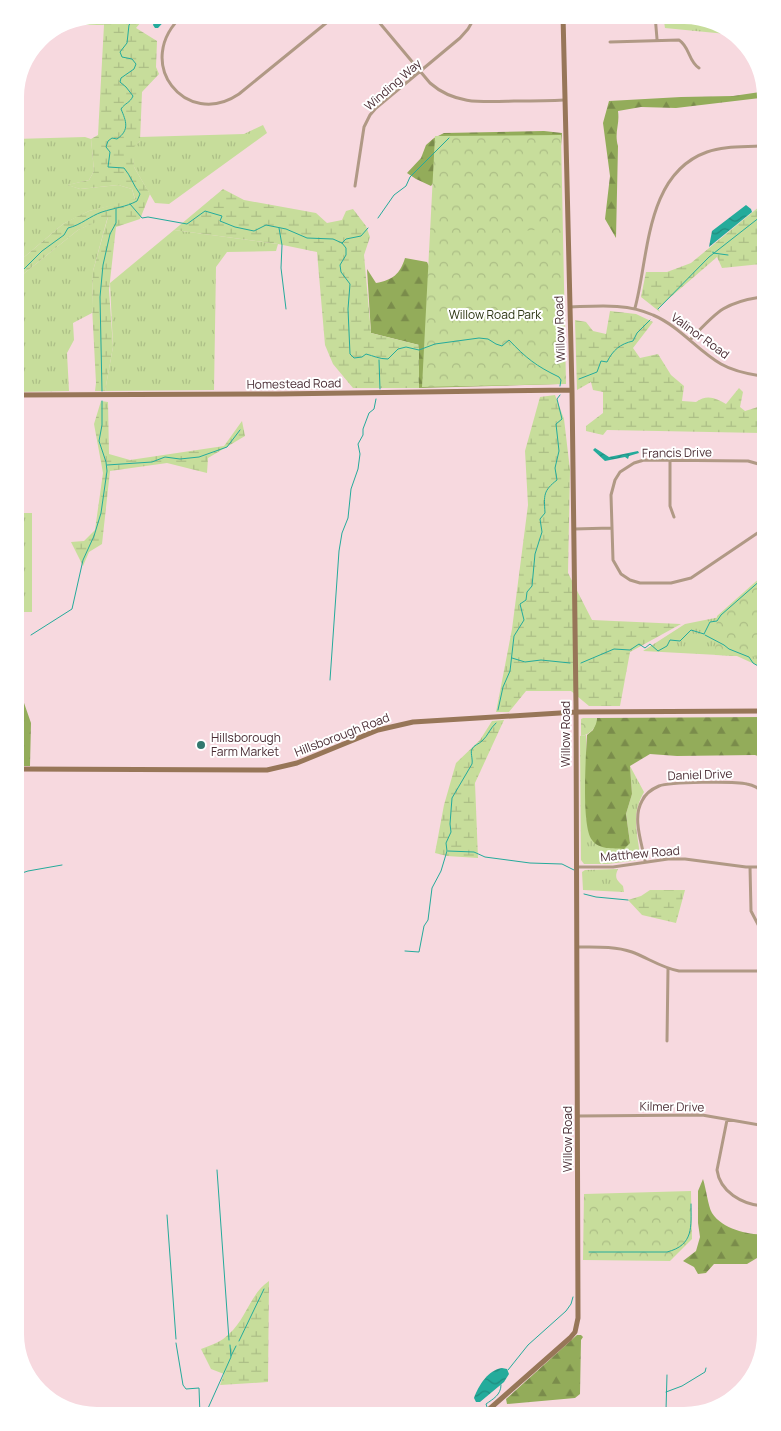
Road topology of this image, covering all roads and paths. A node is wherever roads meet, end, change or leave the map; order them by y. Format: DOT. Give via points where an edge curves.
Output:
graph roads {
  1 [pos="175,24"];
  2 [pos="325,24"];
  3 [pos="381,24"];
  4 [pos="471,24"];
  5 [pos="562,24"];
  6 [pos="656,24"];
  7 [pos="657,40"];
  8 [pos="610,42"];
  9 [pos="699,68"];
  10 [pos="420,72"];
  11 [pos="564,100"];
  12 [pos="757,146"];
  13 [pos="355,186"];
  14 [pos="757,298"];
  15 [pos="570,307"];
  16 [pos="635,308"];
  17 [pos="690,340"];
  18 [pos="757,375"];
  19 [pos="572,390"];
  20 [pos="24,395"];
  21 [pos="670,461"];
  22 [pos="757,464"];
  23 [pos="674,517"];
  24 [pos="611,528"];
  25 [pos="574,529"];
  26 [pos="757,533"];
  27 [pos="757,711"];
  28 [pos="576,712"];
  29 [pos="24,769"];
  30 [pos="757,788"];
  31 [pos="645,861"];
  32 [pos="577,867"];
  33 [pos="750,867"];
  34 [pos="757,867"];
  35 [pos="757,923"];
  36 [pos="578,947"];
  37 [pos="668,969"];
  38 [pos="757,971"];
  39 [pos="667,1040"];
  40 [pos="578,1116"];
  41 [pos="727,1120"];
  42 [pos="757,1125"];
  43 [pos="757,1206"];
  44 [pos="492,1407"];
  1 -- 2 [label="street" via="162,50 163,68 170,83 183,96 208,104 227,101 239,94"];
  3 -- 10 [label="street"];
  4 -- 10 [label="street, Winding Way" via="460,38"];
  5 -- 11 [label="street, Willow Road"];
  6 -- 7 [label="street"];
  7 -- 8 [label="street"];
  7 -- 9 [label="street" via="682,42 694,65"];
  10 -- 11 [label="street" via="440,91 465,101"];
  10 -- 13 [label="street, Winding Way" via="366,120"];
  11 -- 15 [label="street, Willow Road"];
  12 -- 16 [label="street" via="707,152 686,163 670,180 660,198 648,239"];
  14 -- 17 [label="street" via="723,307"];
  15 -- 16 [label="street, Valinor Road"];
  15 -- 19 [label="street, Willow Road"];
  16 -- 17 [label="street, Valinor Road" via="661,319"];
  17 -- 18 [label="street, Valinor Road" via="725,366"];
  19 -- 20 [label="street, Homestead Road"];
  19 -- 25 [label="street, Willow Road"];
  21 -- 22 [label="street, Francis Drive"];
  21 -- 23 [label="street" via="670,506"];
  21 -- 24 [label="street, Francis Drive" via="639,461 620,472 612,490"];
  24 -- 25 [label="street"];
  24 -- 26 [label="street, Francis Drive" via="613,560 621,574 635,582 656,583 691,578"];
  25 -- 28 [label="street, Willow Road"];
  27 -- 28 [label="street, Hillsborough Road"];
  28 -- 29 [label="street, Hillsborough Road" via="403,723 297,764 266,770"];
  28 -- 32 [label="street, Willow Road"];
  30 -- 31 [label="street, Daniel Drive" via="742,783 669,784 654,789 642,800 638,814"];
  31 -- 32 [label="street, Matthew Road"];
  31 -- 33 [label="street, Matthew Road" via="685,859"];
  32 -- 36 [label="street, Willow Road"];
  33 -- 34 [label="street, Matthew Road"];
  33 -- 35 [label="street" via="751,911"];
  36 -- 37 [label="street" via="630,952"];
  36 -- 40 [label="street, Willow Road"];
  37 -- 38 [label="street"];
  37 -- 39 [label="street"];
  40 -- 41 [label="street, Kilmer Drive" via="673,1114"];
  40 -- 44 [label="street, Willow Road" via="577,1327 570,1338"];
  41 -- 42 [label="street, Kilmer Drive"];
  41 -- 43 [label="street" via="718,1176 736,1197"];
}
